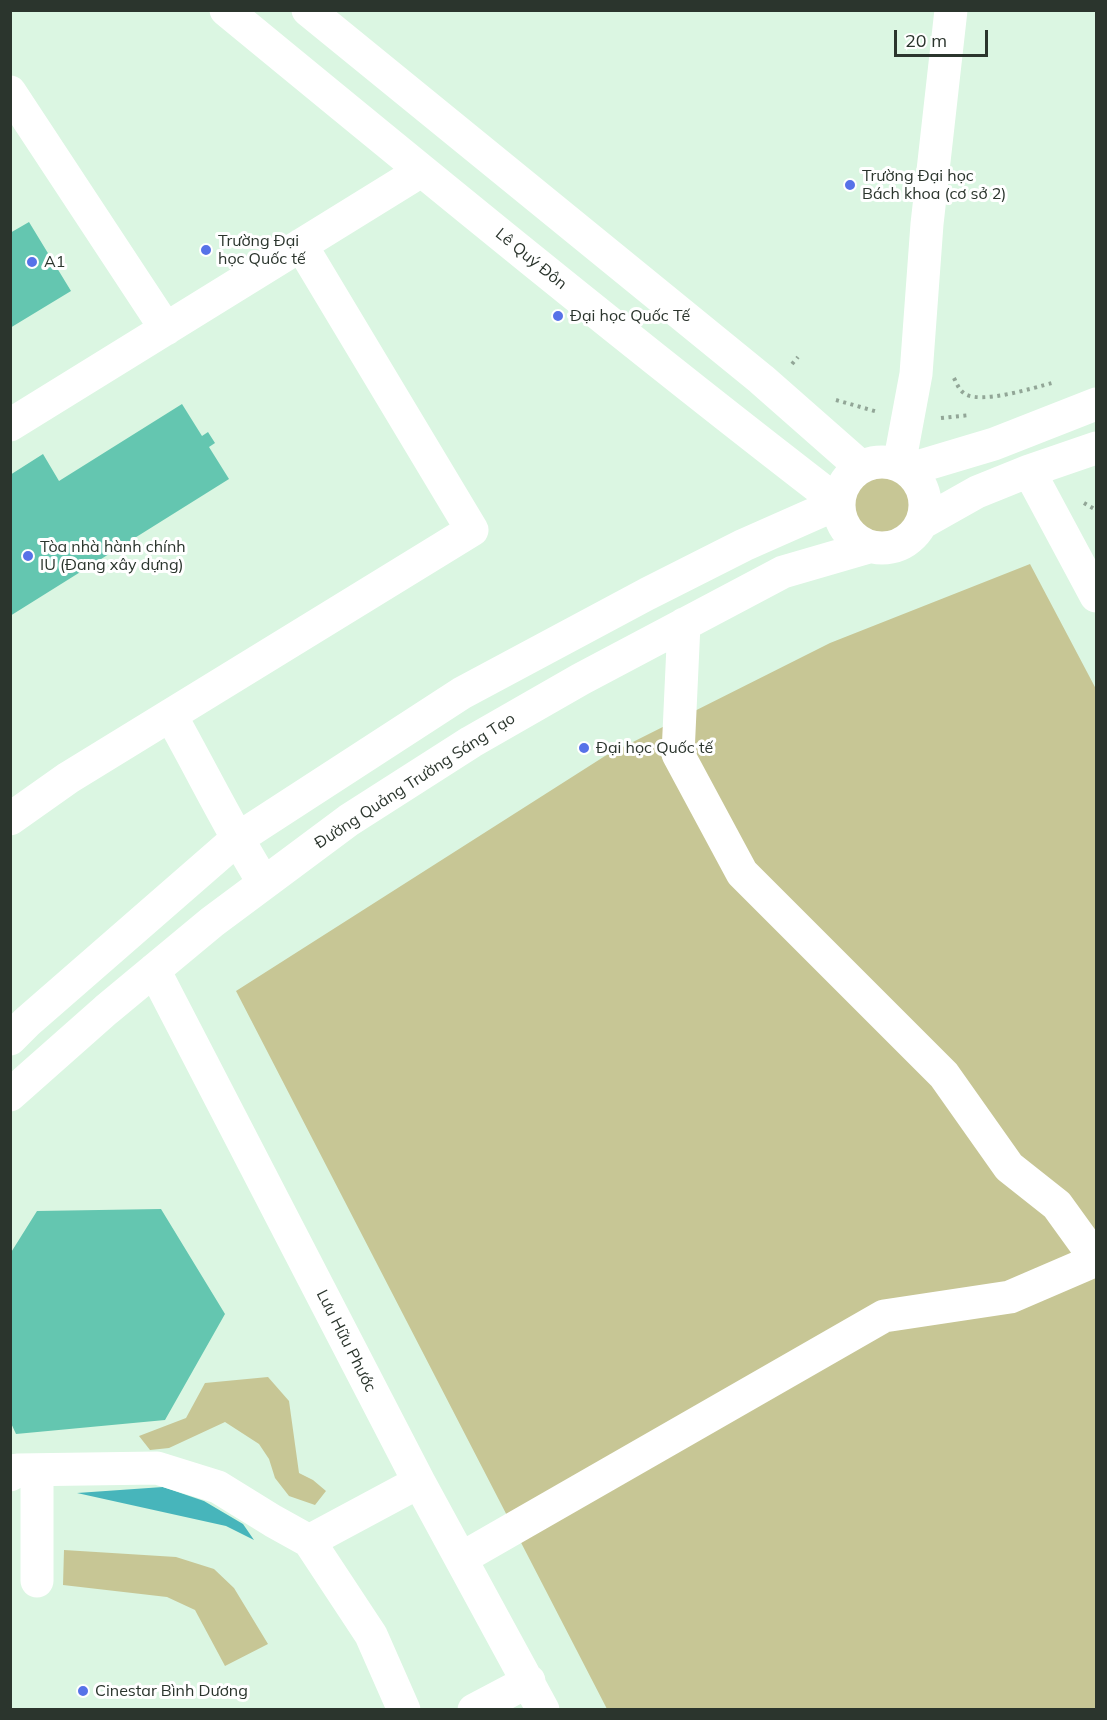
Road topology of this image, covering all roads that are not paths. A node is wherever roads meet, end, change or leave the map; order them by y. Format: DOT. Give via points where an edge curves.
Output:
graph roads {
  1 [pos="226,10"];
  2 [pos="308,10"];
  3 [pos="951,10"];
  4 [pos="10,92"];
  5 [pos="421,171"];
  6 [pos="301,245"];
  7 [pos="166,329"];
  8 [pos="1096,404"];
  9 [pos="10,425"];
  10 [pos="1096,448"];
  11 [pos="861,468"];
  12 [pos="903,468"];
  13 [pos="1029,471"];
  14 [pos="839,503"];
  15 [pos="922,523"];
  16 [pos="868,547"];
  17 [pos="1096,596"];
  18 [pos="684,624"];
  19 [pos="171,716"];
  20 [pos="10,819"];
  21 [pos="237,839"];
  22 [pos="264,883"];
  23 [pos="154,970"];
  24 [pos="10,1039"];
  25 [pos="10,1095"];
  26 [pos="1096,1260"];
  27 [pos="24,1472"];
  28 [pos="419,1482"];
  29 [pos="309,1541"];
  30 [pos="462,1558"];
  31 [pos="37,1581"];
  32 [pos="536,1695"];
  33 [pos="404,1710"];
  34 [pos="474,1710"];
  1 -- 5 [label="street, Lê Quý Đôn"];
  2 -- 11 [label="street" via="761,379"];
  3 -- 12 [label="street" via="927,224 916,374"];
  4 -- 7 [label="street"];
  5 -- 6 [label="street"];
  5 -- 14 [label="street, Lê Quý Đôn"];
  6 -- 7 [label="street"];
  6 -- 19 [label="street" via="472,530"];
  7 -- 9 [label="street"];
  8 -- 12 [label="street" via="994,444"];
  10 -- 13 [label="street"];
  11 -- 12 [label="street" via="886,462"];
  11 -- 14 [label="street" via="842,489"];
  12 -- 15 [label="street" via="921,487 925,499"];
  13 -- 15 [label="street" via="967,497"];
  13 -- 17 [label="street"];
  14 -- 16 [label="street" via="847,531"];
  14 -- 21 [label="street" via="666,584 462,693"];
  15 -- 16 [label="street" via="900,545"];
  16 -- 18 [label="street, Đường Quảng Trường Sáng Tạo" via="783,572"];
  18 -- 22 [label="street, Đường Quảng Trường Sáng Tạo" via="471,742 349,820"];
  18 -- 26 [label="street" via="678,754 742,873 944,1075 1009,1167 1057,1205"];
  19 -- 20 [label="street" via="68,778"];
  19 -- 21 [label="street"];
  21 -- 22 [label="street"];
  21 -- 24 [label="street"];
  22 -- 23 [label="street, Đường Quảng Trường Sáng Tạo"];
  23 -- 25 [label="street, Đường Quảng Trường Sáng Tạo"];
  23 -- 28 [label="street, Lưu Hữu Phước"];
  26 -- 30 [label="street" via="1010,1297 884,1316"];
  27 -- 29 [label="street" via="157,1468 218,1487"];
  27 -- 31 [label="street"];
  28 -- 29 [label="street"];
  28 -- 30 [label="street, Lưu Hữu Phước"];
  29 -- 33 [label="street" via="371,1635"];
  30 -- 32 [label="street, Lưu Hữu Phước"];
  32 -- 34 [label="street"];
}
